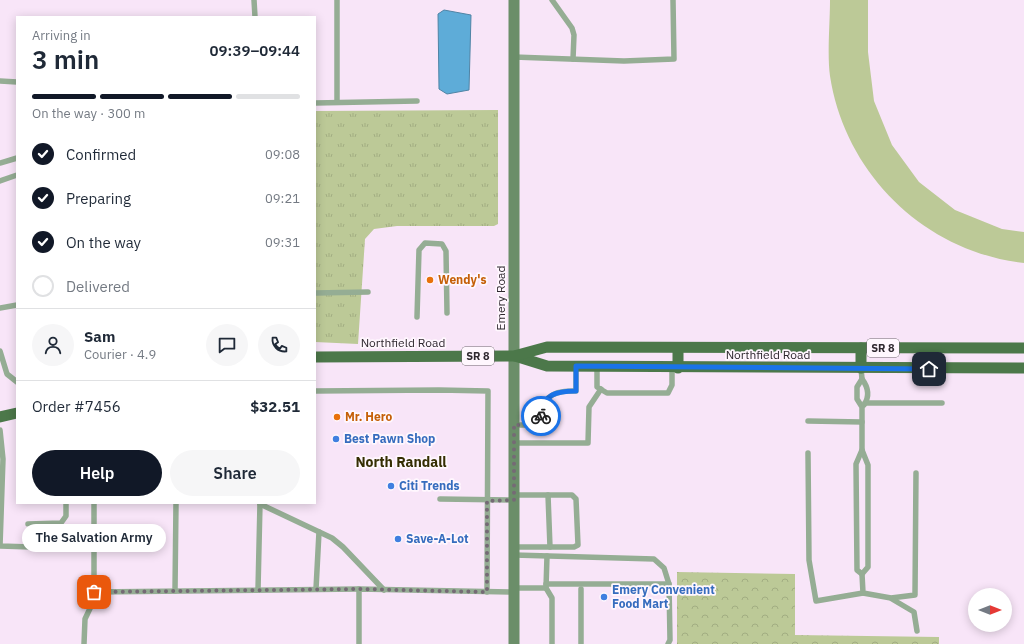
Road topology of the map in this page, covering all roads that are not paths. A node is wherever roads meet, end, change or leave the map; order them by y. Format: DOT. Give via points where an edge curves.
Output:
graph roads {
  1 [pos="254,0"];
  2 [pos="337,0"];
  3 [pos="514,0"];
  4 [pos="552,0"];
  5 [pos="673,0"];
  6 [pos="255,16"];
  7 [pos="514,57"];
  8 [pos="573,59"];
  9 [pos="0,81"];
  10 [pos="16,82"];
  11 [pos="417,101"];
  12 [pos="337,102"];
  13 [pos="316,103"];
  14 [pos="16,158"];
  15 [pos="0,163"];
  16 [pos="16,175"];
  17 [pos="0,181"];
  18 [pos="368,292"];
  19 [pos="316,293"];
  20 [pos="16,305"];
  21 [pos="0,308"];
  22 [pos="447,312"];
  23 [pos="418,317"];
  24 [pos="678,348"];
  25 [pos="861,348"];
  26 [pos="1024,348"];
  27 [pos="0,350"];
  28 [pos="316,356"];
  29 [pos="514,356"];
  30 [pos="576,366"];
  31 [pos="597,367"];
  32 [pos="675,368"];
  33 [pos="1024,368"];
  34 [pos="862,374"];
  35 [pos="16,381"];
  36 [pos="602,390"];
  37 [pos="316,391"];
  38 [pos="942,403"];
  39 [pos="864,405"];
  40 [pos="16,413"];
  41 [pos="0,418"];
  42 [pos="808,421"];
  43 [pos="862,422"];
  44 [pos="514,425"];
  45 [pos="0,430"];
  46 [pos="514,443"];
  47 [pos="862,450"];
  48 [pos="808,453"];
  49 [pos="2,460"];
  50 [pos="916,473"];
  51 [pos="548,495"];
  52 [pos="514,497"];
  53 [pos="440,499"];
  54 [pos="487,501"];
  55 [pos="66,504"];
  56 [pos="94,504"];
  57 [pos="176,504"];
  58 [pos="260,504"];
  59 [pos="28,524"];
  60 [pos="318,532"];
  61 [pos="0,546"];
  62 [pos="550,547"];
  63 [pos="93,549"];
  64 [pos="514,551"];
  65 [pos="547,556"];
  66 [pos="862,574"];
  67 [pos="669,584"];
  68 [pos="546,586"];
  69 [pos="359,589"];
  70 [pos="582,589"];
  71 [pos="258,590"];
  72 [pos="316,590"];
  73 [pos="384,590"];
  74 [pos="514,590"];
  75 [pos="175,591"];
  76 [pos="94,592"];
  77 [pos="487,592"];
  78 [pos="863,593"];
  79 [pos="891,598"];
  80 [pos="917,631"];
  81 [pos="84,644"];
  82 [pos="359,644"];
  83 [pos="514,644"];
  84 [pos="552,644"];
  85 [pos="581,644"];
  86 [pos="668,644"];
  1 -- 6 [label="lane"];
  2 -- 12 [label="lane"];
  3 -- 7 [label="main road, Emery Road"];
  4 -- 8 [label="lane" via="572,28"];
  5 -- 8 [label="lane" via="674,59"];
  7 -- 8 [label="lane"];
  7 -- 29 [label="main road, Emery Road"];
  9 -- 10 [label="lane"];
  11 -- 12 [label="lane"];
  12 -- 13 [label="lane"];
  14 -- 15 [label="lane"];
  16 -- 17 [label="lane"];
  18 -- 19 [label="lane"];
  20 -- 21 [label="lane"];
  22 -- 23 [label="lane" via="446,252 442,244 425,243 419,250"];
  24 -- 25 [label="main road, Northfield Road / SR 8"];
  24 -- 29 [label="main road, Northfield Road / SR 8" via="547,347"];
  24 -- 32 [label="main road"];
  25 -- 26 [label="main road, Northfield Road / SR 8"];
  25 -- 34 [label="main road"];
  27 -- 35 [label="lane" via="7,374"];
  28 -- 29 [label="main road, Northfield Road / SR 8"];
  29 -- 30 [label="main road, Northfield Road / SR 8" via="547,366"];
  29 -- 44 [label="main road, Emery Road"];
  30 -- 31 [label="main road, Northfield Road / SR 8"];
  30 -- 44 [label="lane" via="576,391 552,394 541,413 541,425"];
  31 -- 32 [label="main road, Northfield Road / SR 8"];
  31 -- 36 [label="lane" via="597,386"];
  32 -- 34 [label="main road, Northfield Road / SR 8"];
  32 -- 36 [label="lane" via="668,393 607,393"];
  33 -- 34 [label="main road, Northfield Road / SR 8"];
  34 -- 39 [label="lane" via="867,387"];
  34 -- 39 [label="lane" via="857,387 858,399"];
  36 -- 46 [label="lane" via="589,407 588,443"];
  37 -- 54 [label="lane" via="488,391"];
  38 -- 39 [label="lane"];
  39 -- 43 [label="lane"];
  40 -- 41 [label="main road"];
  42 -- 43 [label="lane"];
  43 -- 47 [label="lane"];
  44 -- 46 [label="main road, Emery Road"];
  45 -- 49 [label="lane"];
  46 -- 52 [label="main road, Emery Road"];
  47 -- 66 [label="lane" via="868,465 868,567"];
  47 -- 66 [label="lane" via="856,464 857,570"];
  48 -- 78 [label="lane" via="809,560 816,601"];
  49 -- 61 [label="lane"];
  50 -- 79 [label="lane" via="915,595"];
  51 -- 52 [label="lane"];
  51 -- 62 [label="lane"];
  51 -- 62 [label="lane" via="572,495 577,506 578,545"];
  52 -- 54 [label="lane"];
  52 -- 64 [label="main road, Emery Road"];
  53 -- 54 [label="lane"];
  54 -- 77 [label="lane"];
  55 -- 59 [label="lane" via="66,516 61,523"];
  56 -- 63 [label="lane"];
  57 -- 75 [label="lane"];
  58 -- 60 [label="lane"];
  58 -- 71 [label="lane"];
  60 -- 72 [label="lane"];
  60 -- 73 [label="lane" via="332,538 343,547"];
  61 -- 63 [label="lane"];
  62 -- 64 [label="lane"];
  63 -- 76 [label="lane"];
  64 -- 65 [label="lane"];
  64 -- 74 [label="main road, Emery Road"];
  65 -- 67 [label="lane" via="654,559 664,568"];
  65 -- 68 [label="lane"];
  66 -- 78 [label="lane"];
  67 -- 68 [label="lane"];
  67 -- 86 [label="lane"];
  68 -- 74 [label="lane"];
  68 -- 84 [label="lane" via="552,598"];
  69 -- 72 [label="lane"];
  69 -- 73 [label="lane"];
  69 -- 82 [label="lane"];
  70 -- 85 [label="lane"];
  71 -- 72 [label="lane"];
  71 -- 75 [label="lane"];
  73 -- 77 [label="lane"];
  74 -- 77 [label="lane"];
  74 -- 83 [label="main road, Emery Road"];
  75 -- 76 [label="lane"];
  76 -- 81 [label="lane" via="94,600 85,619"];
  78 -- 79 [label="lane"];
  79 -- 80 [label="lane" via="914,612"];
}
